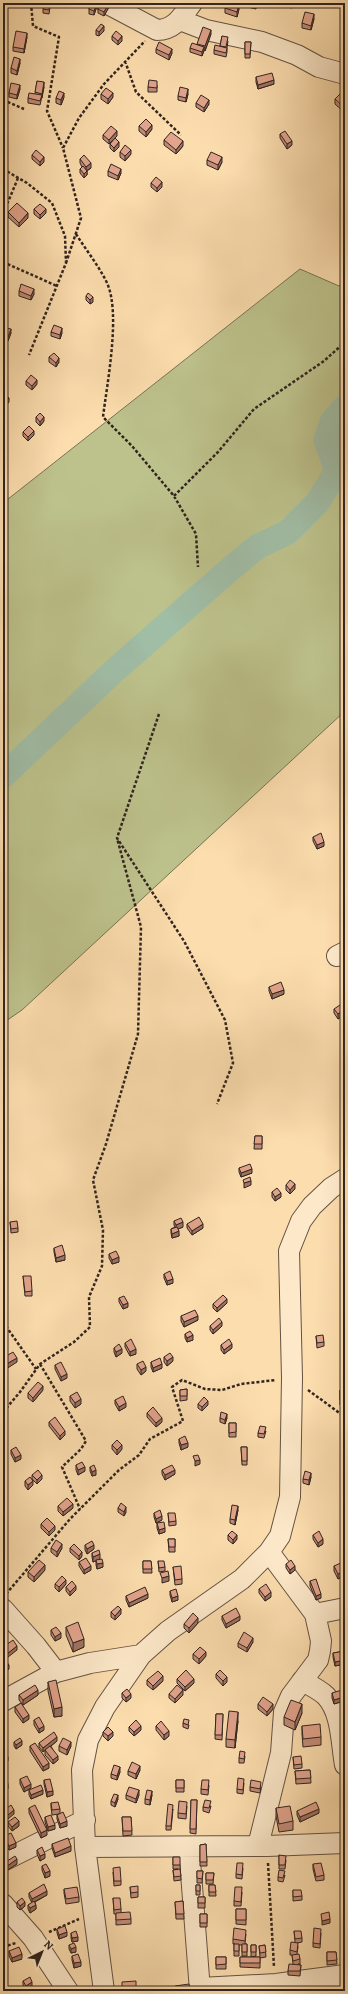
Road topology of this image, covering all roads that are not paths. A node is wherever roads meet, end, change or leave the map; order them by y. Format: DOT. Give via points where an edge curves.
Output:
graph roads {
  1 [pos="106,3"];
  2 [pos="192,3"];
  3 [pos="180,20"];
  4 [pos="345,74"];
  5 [pos="345,1178"];
  6 [pos="269,1552"];
  7 [pos="345,1608"];
  8 [pos="3,1609"];
  9 [pos="316,1614"];
  10 [pos="141,1655"];
  11 [pos="56,1672"];
  12 [pos="302,1681"];
  13 [pos="3,1701"];
  14 [pos="345,1765"];
  15 [pos="85,1820"];
  16 [pos="345,1843"];
  17 [pos="262,1846"];
  18 [pos="85,1847"];
  19 [pos="189,1847"];
  20 [pos="3,1861"];
  21 [pos="3,1904"];
  22 [pos="345,1975"];
  23 [pos="200,1989"];
  24 [pos="68,1991"];
  25 [pos="104,1991"];
  1 -- 3 [label="street" via="157,30 168,28"];
  2 -- 3 [label="street"];
  3 -- 4 [label="street" via="206,30 262,42 297,55 319,67"];
  5 -- 6 [label="street" via="312,1206 301,1221 289,1251 292,1378 290,1497 280,1536"];
  6 -- 9 [label="street"];
  6 -- 10 [label="street" via="242,1579 168,1632"];
  7 -- 9 [label="street"];
  8 -- 11 [label="street"];
  9 -- 12 [label="street" via="321,1641 320,1651 318,1660"];
  10 -- 11 [label="street" via="90,1663"];
  10 -- 15 [label="street" via="105,1707 88,1740 82,1770"];
  11 -- 13 [label="street"];
  12 -- 14 [label="street" via="325,1695 332,1704"];
  12 -- 17 [label="street" via="284,1712 281,1753"];
  15 -- 18 [label="street"];
  15 -- 20 [label="street"];
  16 -- 17 [label="street"];
  17 -- 19 [label="street"];
  18 -- 19 [label="street"];
  18 -- 25 [label="street"];
  19 -- 23 [label="street"];
  21 -- 24 [label="street" via="33,1938"];
  22 -- 23 [label="street" via="276,1984"];
}
